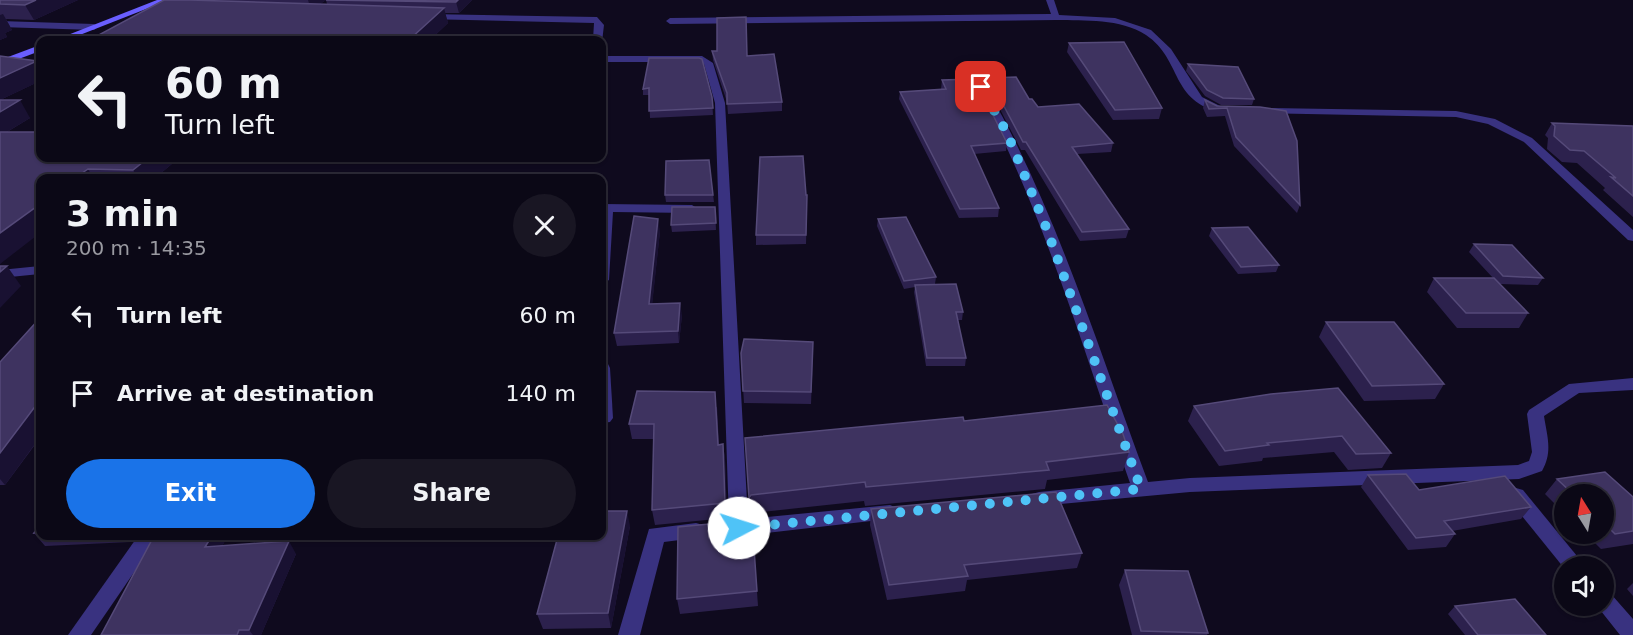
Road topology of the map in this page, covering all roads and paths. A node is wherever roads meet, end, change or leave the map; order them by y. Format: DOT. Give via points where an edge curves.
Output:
graph roads {
  1 [pos="1050,0"];
  2 [pos="165,5"];
  3 [pos="417,17"];
  4 [pos="1056,17"];
  5 [pos="670,21"];
  6 [pos="0,24"];
  7 [pos="94,27"];
  8 [pos="70,36"];
  9 [pos="599,36"];
  10 [pos="36,50"];
  11 [pos="606,59"];
  12 [pos="0,63"];
  13 [pos="981,87"];
  14 [pos="1231,110"];
  15 [pos="1255,111"];
  16 [pos="714,208"];
  17 [pos="606,209"];
  18 [pos="1633,237"];
  19 [pos="36,270"];
  20 [pos="0,274"];
  21 [pos="1633,384"];
  22 [pos="1498,474"];
  23 [pos="1141,489"];
  24 [pos="1024,501"];
  25 [pos="906,512"];
  26 [pos="739,528"];
  27 [pos="146,540"];
  28 [pos="1567,556"];
  29 [pos="1614,612"];
  30 [pos="79,635"];
  31 [pos="629,635"];
  32 [pos="1633,635"];
  1 -- 4 [label="street"];
  2 -- 7 [label="street" via="143,8"];
  3 -- 9 [label="street" via="597,20"];
  4 -- 5 [label="street"];
  4 -- 14 [label="street" via="1125,23 1147,31 1202,104"];
  6 -- 7 [label="street"];
  7 -- 8 [label="street"];
  10 -- 12 [label="street"];
  11 -- 16 [label="street" via="702,58 708,63 720,103"];
  13 -- 23 [label="street" via="1007,133 1041,214"];
  15 -- 18 [label="street" via="1456,114 1491,121 1528,140"];
  16 -- 17 [label="street"];
  16 -- 26 [label="street"];
  19 -- 20 [label="street"];
  21 -- 22 [label="street" via="1575,388 1535,414 1542,453 1536,466"];
  22 -- 23 [label="street"];
  22 -- 28 [label="street"];
  23 -- 24 [label="street"];
  25 -- 26 [label="street"];
  26 -- 31 [label="street" via="656,535"];
  27 -- 30 [label="street"];
  29 -- 32 [label="street"];
}
